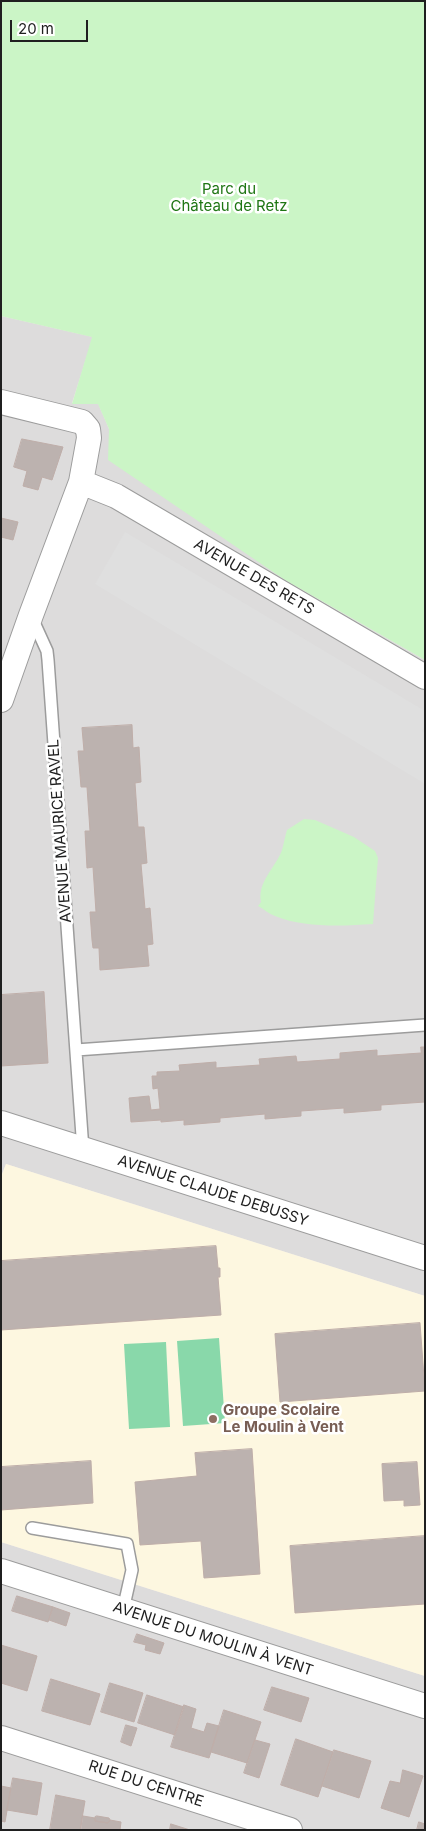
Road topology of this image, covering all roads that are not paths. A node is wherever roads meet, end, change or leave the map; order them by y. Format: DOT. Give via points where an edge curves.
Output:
graph roads {
  1 [pos="1,402"];
  2 [pos="81,482"];
  3 [pos="31,615"];
  4 [pos="5,677"];
  5 [pos="425,677"];
  6 [pos="1,700"];
  7 [pos="425,1025"];
  8 [pos="76,1050"];
  9 [pos="1,1123"];
  10 [pos="83,1150"];
  11 [pos="425,1258"];
  12 [pos="32,1528"];
  13 [pos="1,1571"];
  14 [pos="123,1610"];
  15 [pos="425,1706"];
  16 [pos="1,1738"];
  17 [pos="290,1830"];
  1 -- 2 [label="street" via="82,422 88,429 89,438"];
  2 -- 3 [label="street"];
  2 -- 5 [label="street, AVENUE DES RETS" via="116,496"];
  3 -- 4 [label="street"];
  3 -- 8 [label="lane, AVENUE MAURICE RAVEL" via="48,660"];
  4 -- 6 [label="street"];
  7 -- 8 [label="lane"];
  8 -- 10 [label="lane, AVENUE MAURICE RAVEL"];
  9 -- 10 [label="street, AVENUE CLAUDE DEBUSSY"];
  10 -- 11 [label="street, AVENUE CLAUDE DEBUSSY"];
  12 -- 14 [label="lane" via="128,1544 132,1570"];
  13 -- 14 [label="street, AVENUE DU MOULIN À VENT"];
  14 -- 15 [label="street, AVENUE DU MOULIN À VENT"];
  16 -- 17 [label="street, RUE DU CENTRE"];
}
